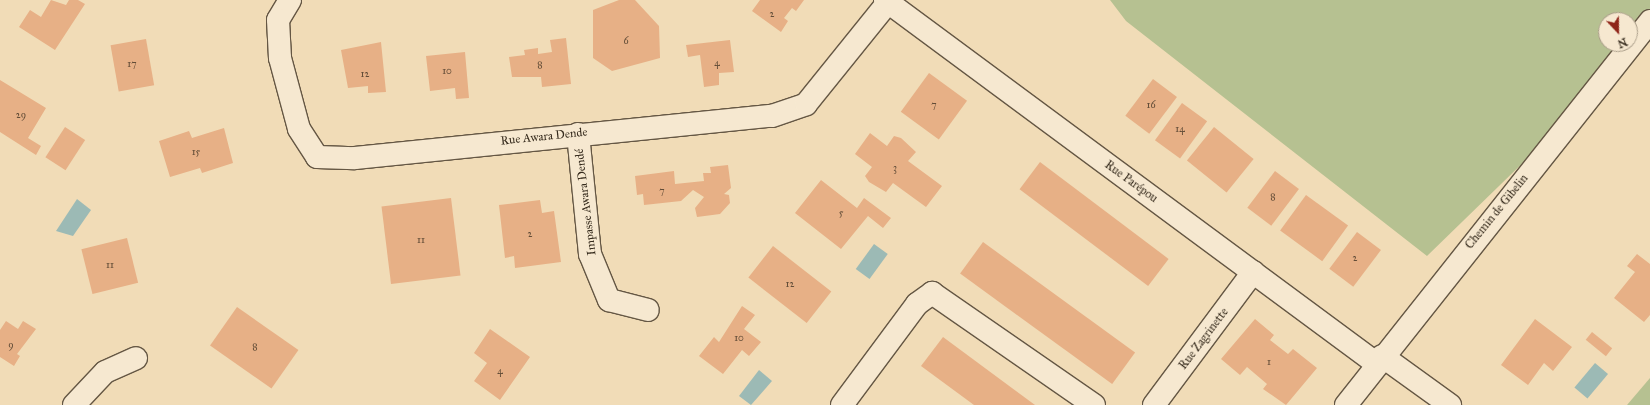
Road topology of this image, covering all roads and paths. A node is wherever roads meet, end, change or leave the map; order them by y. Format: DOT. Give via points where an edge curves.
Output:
graph roads {
  1 [pos="290,0"];
  2 [pos="888,1"];
  3 [pos="1650,21"];
  4 [pos="578,134"];
  5 [pos="1253,272"];
  6 [pos="648,310"];
  7 [pos="136,358"];
  8 [pos="1379,360"];
  9 [pos="74,405"];
  10 [pos="842,405"];
  11 [pos="1094,405"];
  12 [pos="1154,405"];
  13 [pos="1346,405"];
  14 [pos="1450,405"];
  1 -- 4 [label="street, Rue Awara Dende" via="278,20 280,58 299,129 317,156 355,158"];
  2 -- 4 [label="street, Rue Awara Dende" via="806,104 772,116"];
  2 -- 5 [label="street, Rue Parépou"];
  3 -- 8 [label="street, Chemin de Gibelin"];
  4 -- 6 [label="street, Impasse Awara Dendé" via="590,254 609,300"];
  5 -- 8 [label="street, Rue Parépou"];
  5 -- 12 [label="street, Rue Zagrinette"];
  7 -- 9 [label="street" via="105,372"];
  8 -- 13 [label="street, Chemin de Gibelin"];
  8 -- 14 [label="street, Rue Parépou"];
  10 -- 11 [label="street" via="917,304 932,293"];
}
